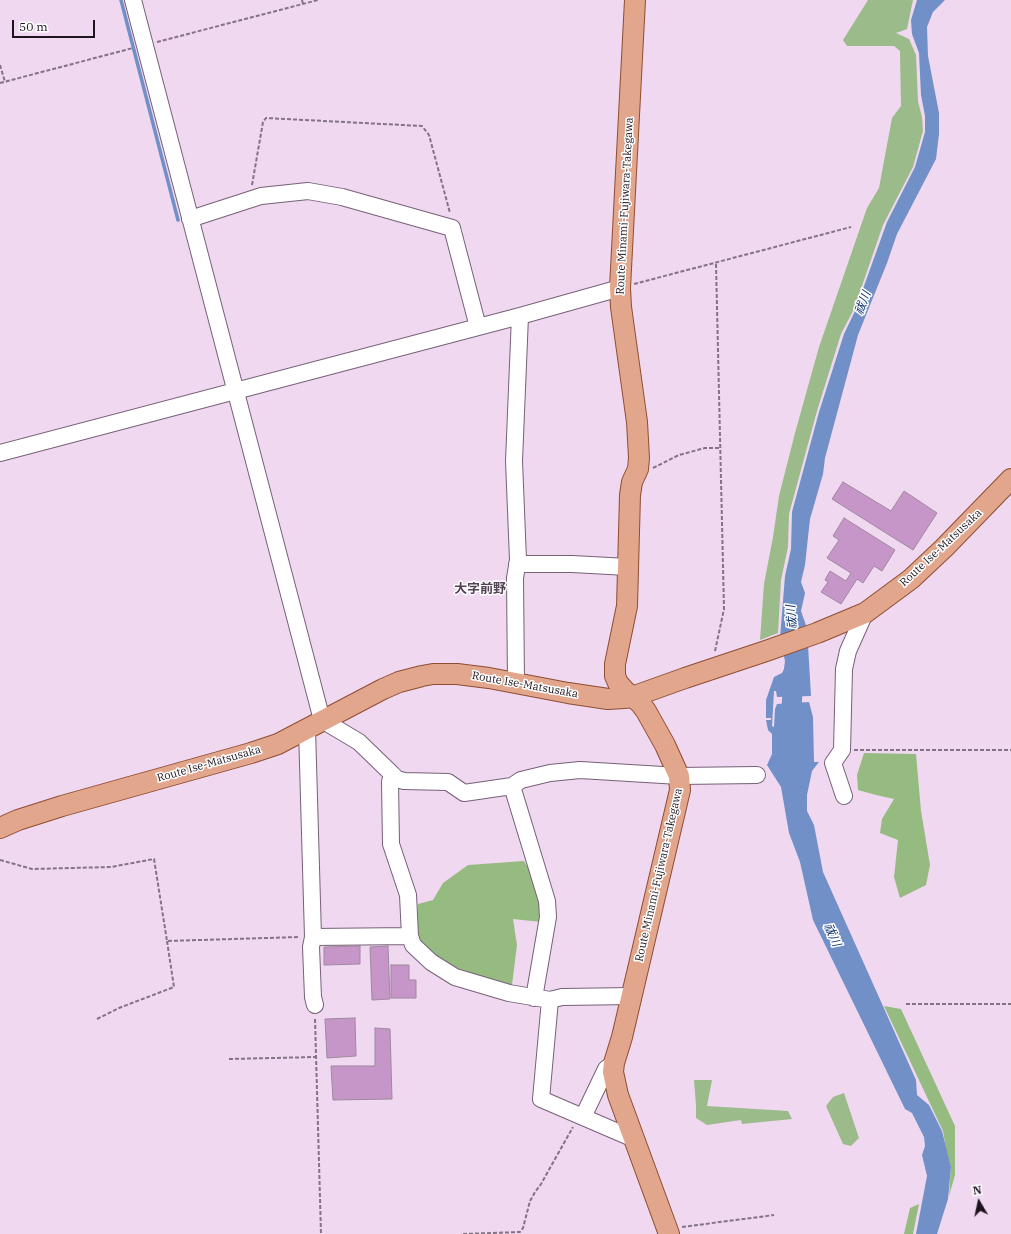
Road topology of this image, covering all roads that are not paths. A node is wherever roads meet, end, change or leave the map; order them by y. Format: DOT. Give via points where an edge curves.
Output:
graph roads {
  1 [pos="133,0"];
  2 [pos="635,0"];
  3 [pos="190,219"];
  4 [pos="620,288"];
  5 [pos="520,316"];
  6 [pos="478,327"];
  7 [pos="235,391"];
  8 [pos="0,453"];
  9 [pos="1011,479"];
  10 [pos="517,564"];
  11 [pos="628,567"];
  12 [pos="865,613"];
  13 [pos="516,684"];
  14 [pos="632,697"];
  15 [pos="315,724"];
  16 [pos="392,774"];
  17 [pos="757,775"];
  18 [pos="679,776"];
  19 [pos="512,786"];
  20 [pos="844,796"];
  21 [pos="0,828"];
  22 [pos="410,936"];
  23 [pos="313,937"];
  24 [pos="632,996"];
  25 [pos="534,998"];
  26 [pos="550,1000"];
  27 [pos="315,1005"];
  28 [pos="614,1064"];
  29 [pos="583,1117"];
  30 [pos="634,1138"];
  31 [pos="669,1234"];
  1 -- 3 [label="street"];
  2 -- 4 [label="main road, Route Minami-Fujiwara-Takegawa"];
  3 -- 6 [label="street" via="261,196 308,191 342,197 452,228"];
  3 -- 7 [label="street"];
  4 -- 5 [label="street"];
  4 -- 11 [label="main road, Route Minami-Fujiwara-Takegawa" via="639,437 637,472 630,495"];
  5 -- 6 [label="street"];
  5 -- 10 [label="street" via="514,461"];
  6 -- 7 [label="street"];
  7 -- 8 [label="street"];
  7 -- 15 [label="street"];
  9 -- 12 [label="main road, Route Ise-Matsusaka" via="911,579"];
  10 -- 11 [label="street"];
  10 -- 13 [label="street"];
  11 -- 14 [label="main road, Route Minami-Fujiwara-Takegawa" via="627,606 615,664 615,676 618,683"];
  12 -- 14 [label="main road, Route Ise-Matsusaka" via="817,633"];
  12 -- 20 [label="street" via="848,651 844,670 842,750 833,763"];
  13 -- 14 [label="main road, Route Ise-Matsusaka" via="608,699"];
  13 -- 15 [label="main road, Route Ise-Matsusaka" via="457,674 422,676 383,689"];
  14 -- 18 [label="main road, Route Minami-Fujiwara-Takegawa" via="646,711"];
  15 -- 16 [label="street" via="359,742"];
  15 -- 21 [label="main road, Route Ise-Matsusaka" via="278,744 251,753 62,806"];
  15 -- 23 [label="street"];
  16 -- 19 [label="street" via="396,779 404,781 448,782 464,793"];
  16 -- 22 [label="street" via="391,844 408,895"];
  17 -- 18 [label="street"];
  18 -- 19 [label="street" via="580,770 550,773 521,780"];
  18 -- 24 [label="main road, Route Minami-Fujiwara-Takegawa" via="680,790"];
  19 -- 25 [label="street" via="547,901 548,917"];
  22 -- 23 [label="street"];
  22 -- 25 [label="street" via="413,945 431,962 455,977 509,994"];
  23 -- 27 [label="street" via="311,947"];
  24 -- 26 [label="street" via="562,997"];
  24 -- 28 [label="main road, Route Minami-Fujiwara-Takegawa"];
  25 -- 26 [label="street"];
  26 -- 29 [label="street" via="541,1099"];
  28 -- 29 [label="street" via="606,1069"];
  28 -- 30 [label="main road, Route Minami-Fujiwara-Takegawa" via="613,1072 618,1095"];
  29 -- 30 [label="street"];
  30 -- 31 [label="main road, Route Minami-Fujiwara-Takegawa"];
}
